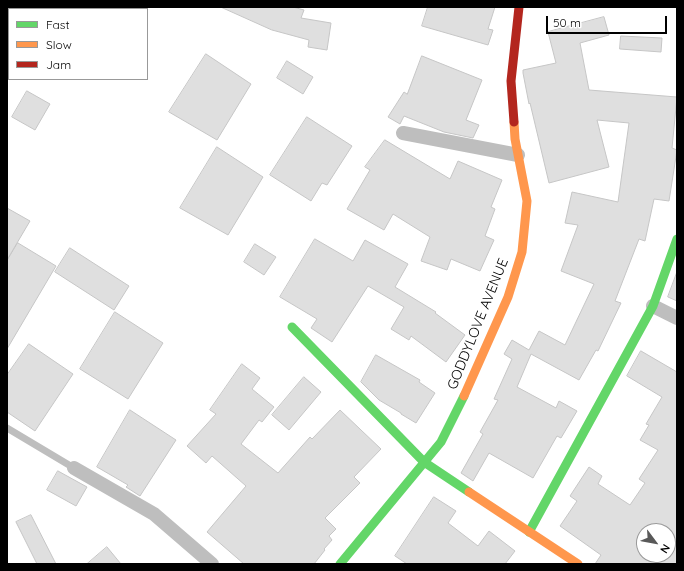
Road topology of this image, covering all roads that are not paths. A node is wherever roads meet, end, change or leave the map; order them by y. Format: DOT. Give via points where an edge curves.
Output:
graph roads {
  1 [pos="519,7"];
  2 [pos="403,133"];
  3 [pos="518,155"];
  4 [pos="677,239"];
  5 [pos="653,306"];
  6 [pos="677,318"];
  7 [pos="292,327"];
  8 [pos="7,428"];
  9 [pos="424,462"];
  10 [pos="74,468"];
  11 [pos="529,532"];
  12 [pos="212,564"];
  13 [pos="340,564"];
  14 [pos="578,564"];
  1 -- 3 [label="street, GODDYLOVE AVENUE" via="511,80"];
  2 -- 3 [label="street"];
  3 -- 9 [label="street, GODDYLOVE AVENUE" via="527,201 522,252 508,297 468,389 440,442"];
  4 -- 5 [label="street"];
  5 -- 6 [label="street"];
  5 -- 11 [label="street"];
  7 -- 9 [label="street"];
  8 -- 10 [label="lane"];
  9 -- 11 [label="street"];
  9 -- 13 [label="street, GODDYLOVE AVENUE"];
  10 -- 12 [label="street" via="154,514"];
  11 -- 14 [label="street"];
}
